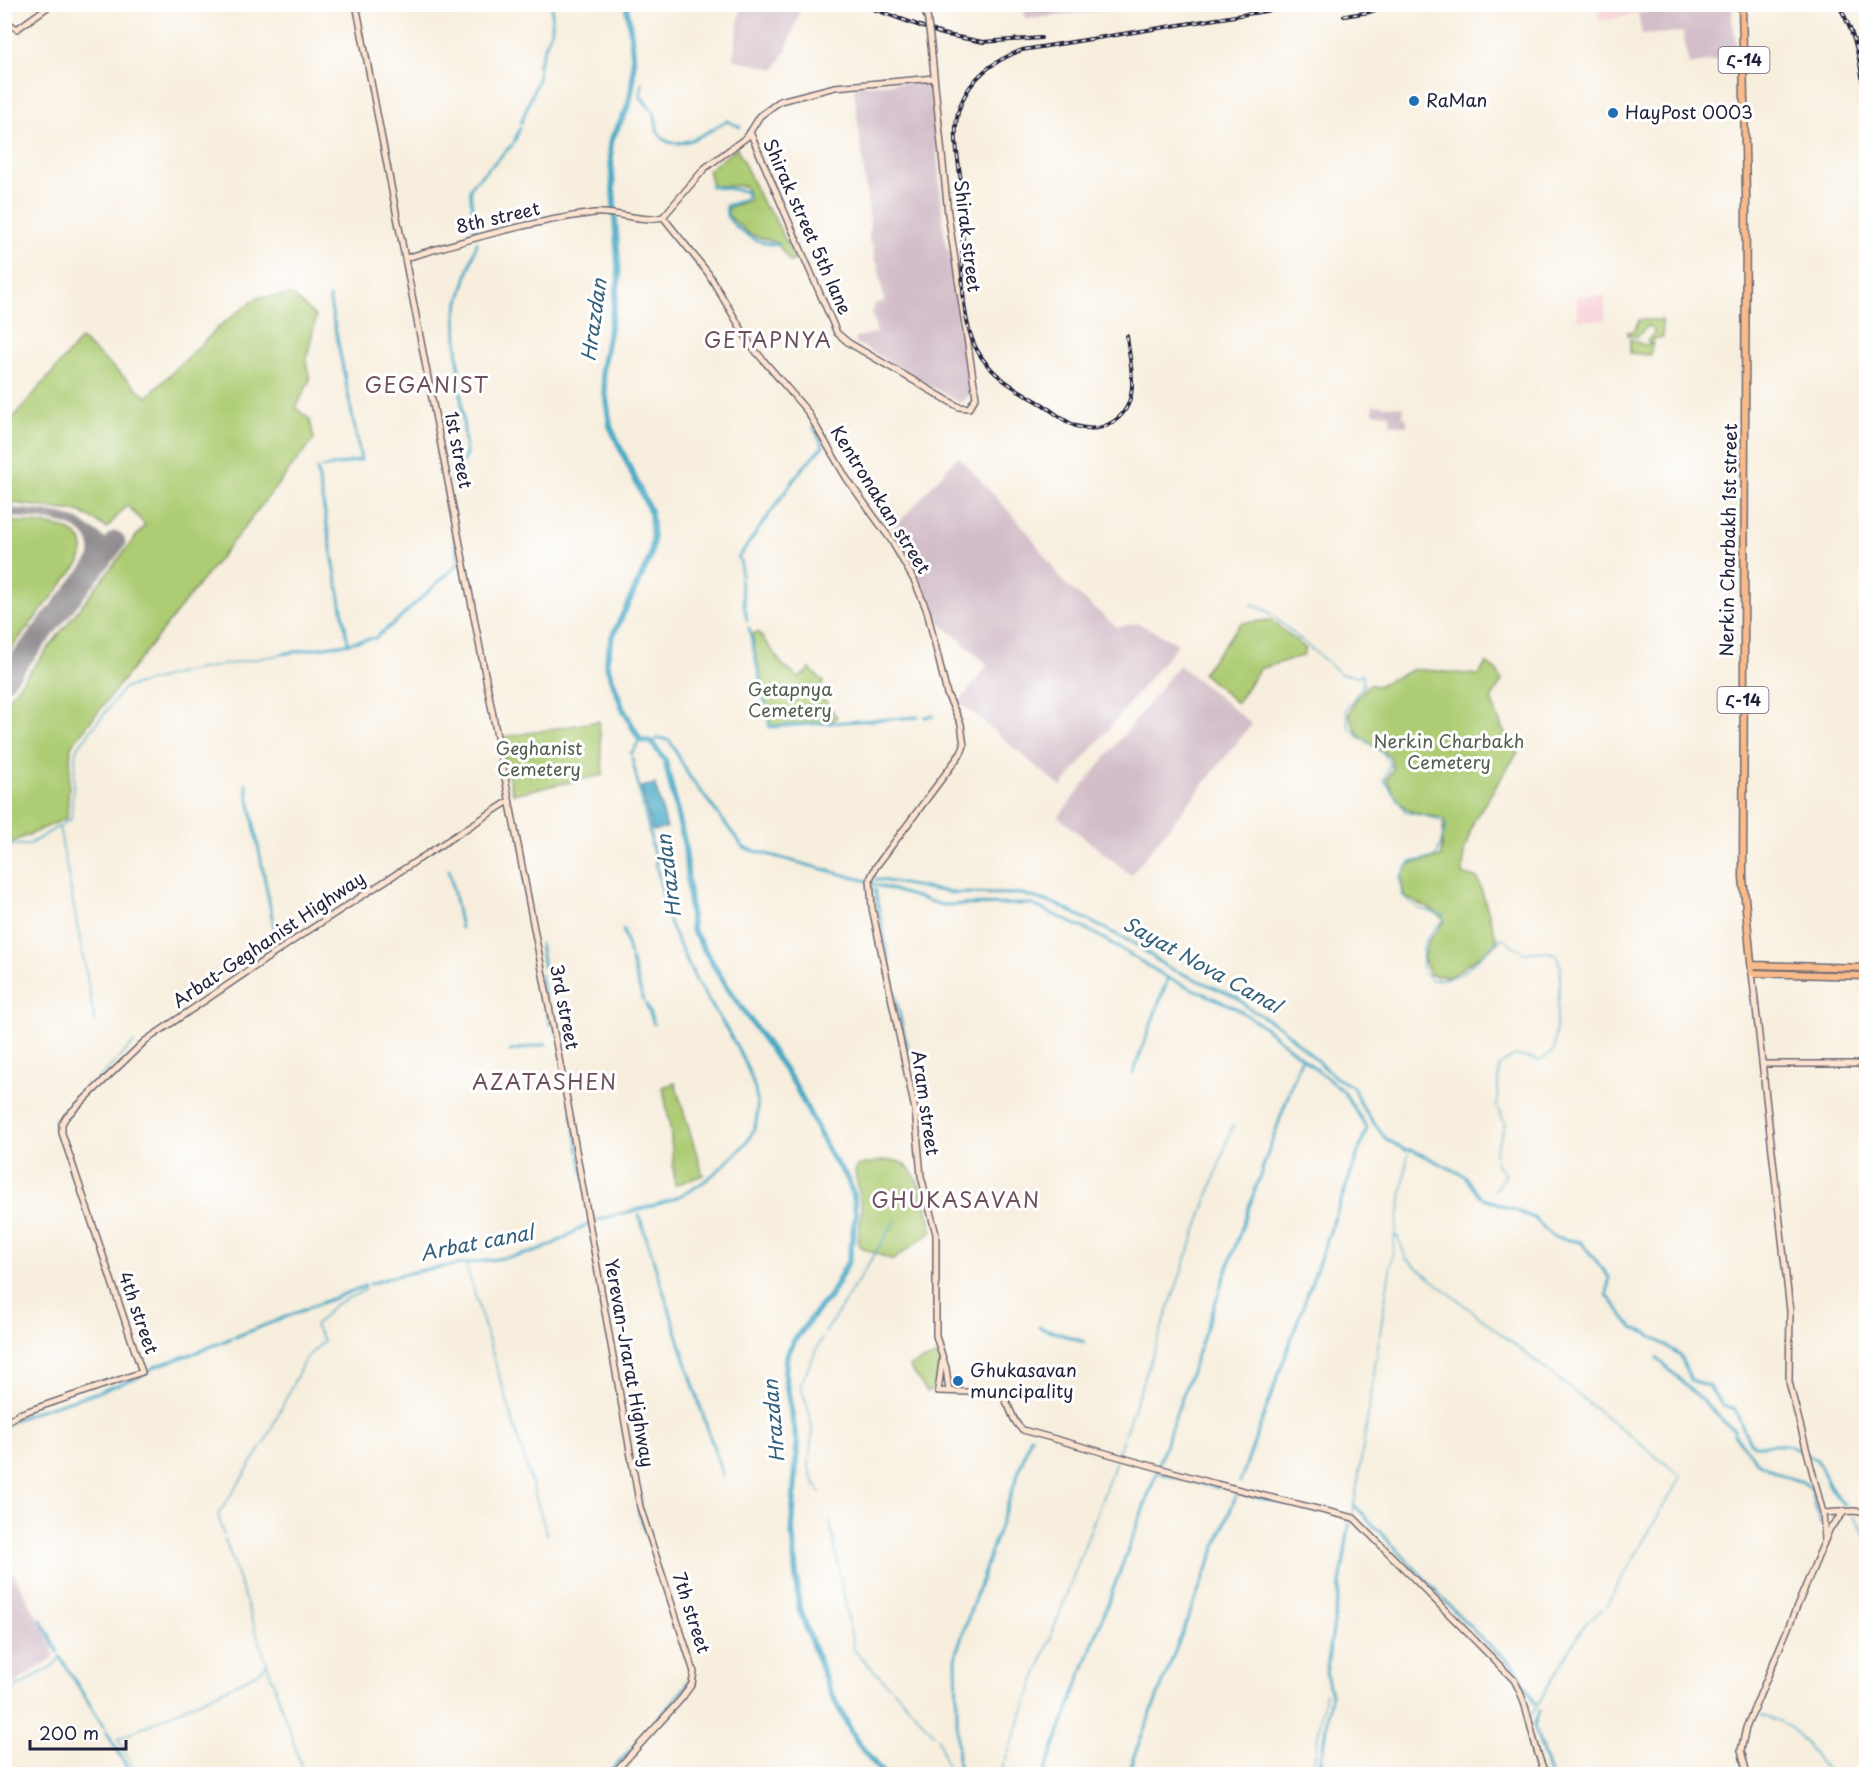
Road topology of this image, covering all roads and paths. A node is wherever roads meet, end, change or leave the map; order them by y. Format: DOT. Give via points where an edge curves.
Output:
graph roads {
  1 [pos="52,4"];
  2 [pos="356,4"];
  3 [pos="926,4"];
  4 [pos="1742,4"];
  5 [pos="4,20"];
  6 [pos="934,78"];
  7 [pos="750,132"];
  8 [pos="663,218"];
  9 [pos="405,258"];
  10 [pos="976,398"];
  11 [pos="509,798"];
  12 [pos="885,854"];
  13 [pos="1750,965"];
  14 [pos="1866,968"];
  15 [pos="1752,973"];
  16 [pos="1866,976"];
  17 [pos="1762,1064"];
  18 [pos="1866,1064"];
  19 [pos="62,1124"];
  20 [pos="589,1224"];
  21 [pos="942,1362"];
  22 [pos="949,1391"];
  23 [pos="4,1423"];
  24 [pos="640,1507"];
  25 [pos="1845,1511"];
  26 [pos="1866,1513"];
  27 [pos="1823,1514"];
  28 [pos="1825,1540"];
  29 [pos="613,1774"];
  30 [pos="1546,1774"];
  31 [pos="1747,1774"];
  1 -- 5 [label="main road" via="17,29"];
  2 -- 9 [label="main road, 1st street"];
  3 -- 6 [label="main road, Shirak street, bridge"];
  4 -- 13 [label="main road, Nerkin Charbakh 1st street / Հ-14" via="1743,877"];
  6 -- 7 [label="main road, Shirak street 5th lane" via="848,86 786,99 767,109"];
  6 -- 10 [label="main road, Shirak street" via="948,214"];
  7 -- 8 [label="main road" via="705,168"];
  7 -- 10 [label="main road, Shirak street 5th lane" via="840,336 959,407 969,408"];
  8 -- 9 [label="main road, 8th street" via="599,213 475,238"];
  8 -- 12 [label="main road, Kentronakan street" via="708,273 752,347 807,411 847,479 891,540 924,602 964,746"];
  9 -- 11 [label="main road, 1st street"];
  11 -- 19 [label="main road, Arbat-Geghanist Highway" via="145,1041"];
  11 -- 20 [label="main road, 3rd street"];
  12 -- 21 [label="main road, Aram street" via="871,876 870,894 915,1110 921,1176 936,1234 935,1310"];
  13 -- 14 [label="main road"];
  13 -- 15 [label="main road, Հ-14"];
  15 -- 16 [label="main road"];
  15 -- 17 [label="main road"];
  17 -- 18 [label="main road"];
  17 -- 27 [label="main road" via="1790,1311 1789,1382"];
  19 -- 23 [label="main road, 4th street" via="142,1372 19,1414"];
  20 -- 24 [label="main road, Yerevan-Jrarat Highway"];
  21 -- 22 [label="main road, Aram street"];
  21 -- 22 [label="main road, Aram street" via="938,1391"];
  22 -- 30 [label="main road, Aram street" via="999,1392 1023,1430 1118,1458 1346,1514 1363,1524 1514,1680"];
  24 -- 29 [label="main road, 7th street" via="694,1677 682,1698"];
  25 -- 26 [label="main road"];
  25 -- 27 [label="main road"];
  25 -- 28 [label="main road"];
  27 -- 28 [label="main road"];
  28 -- 31 [label="main road" via="1742,1738"];
}
